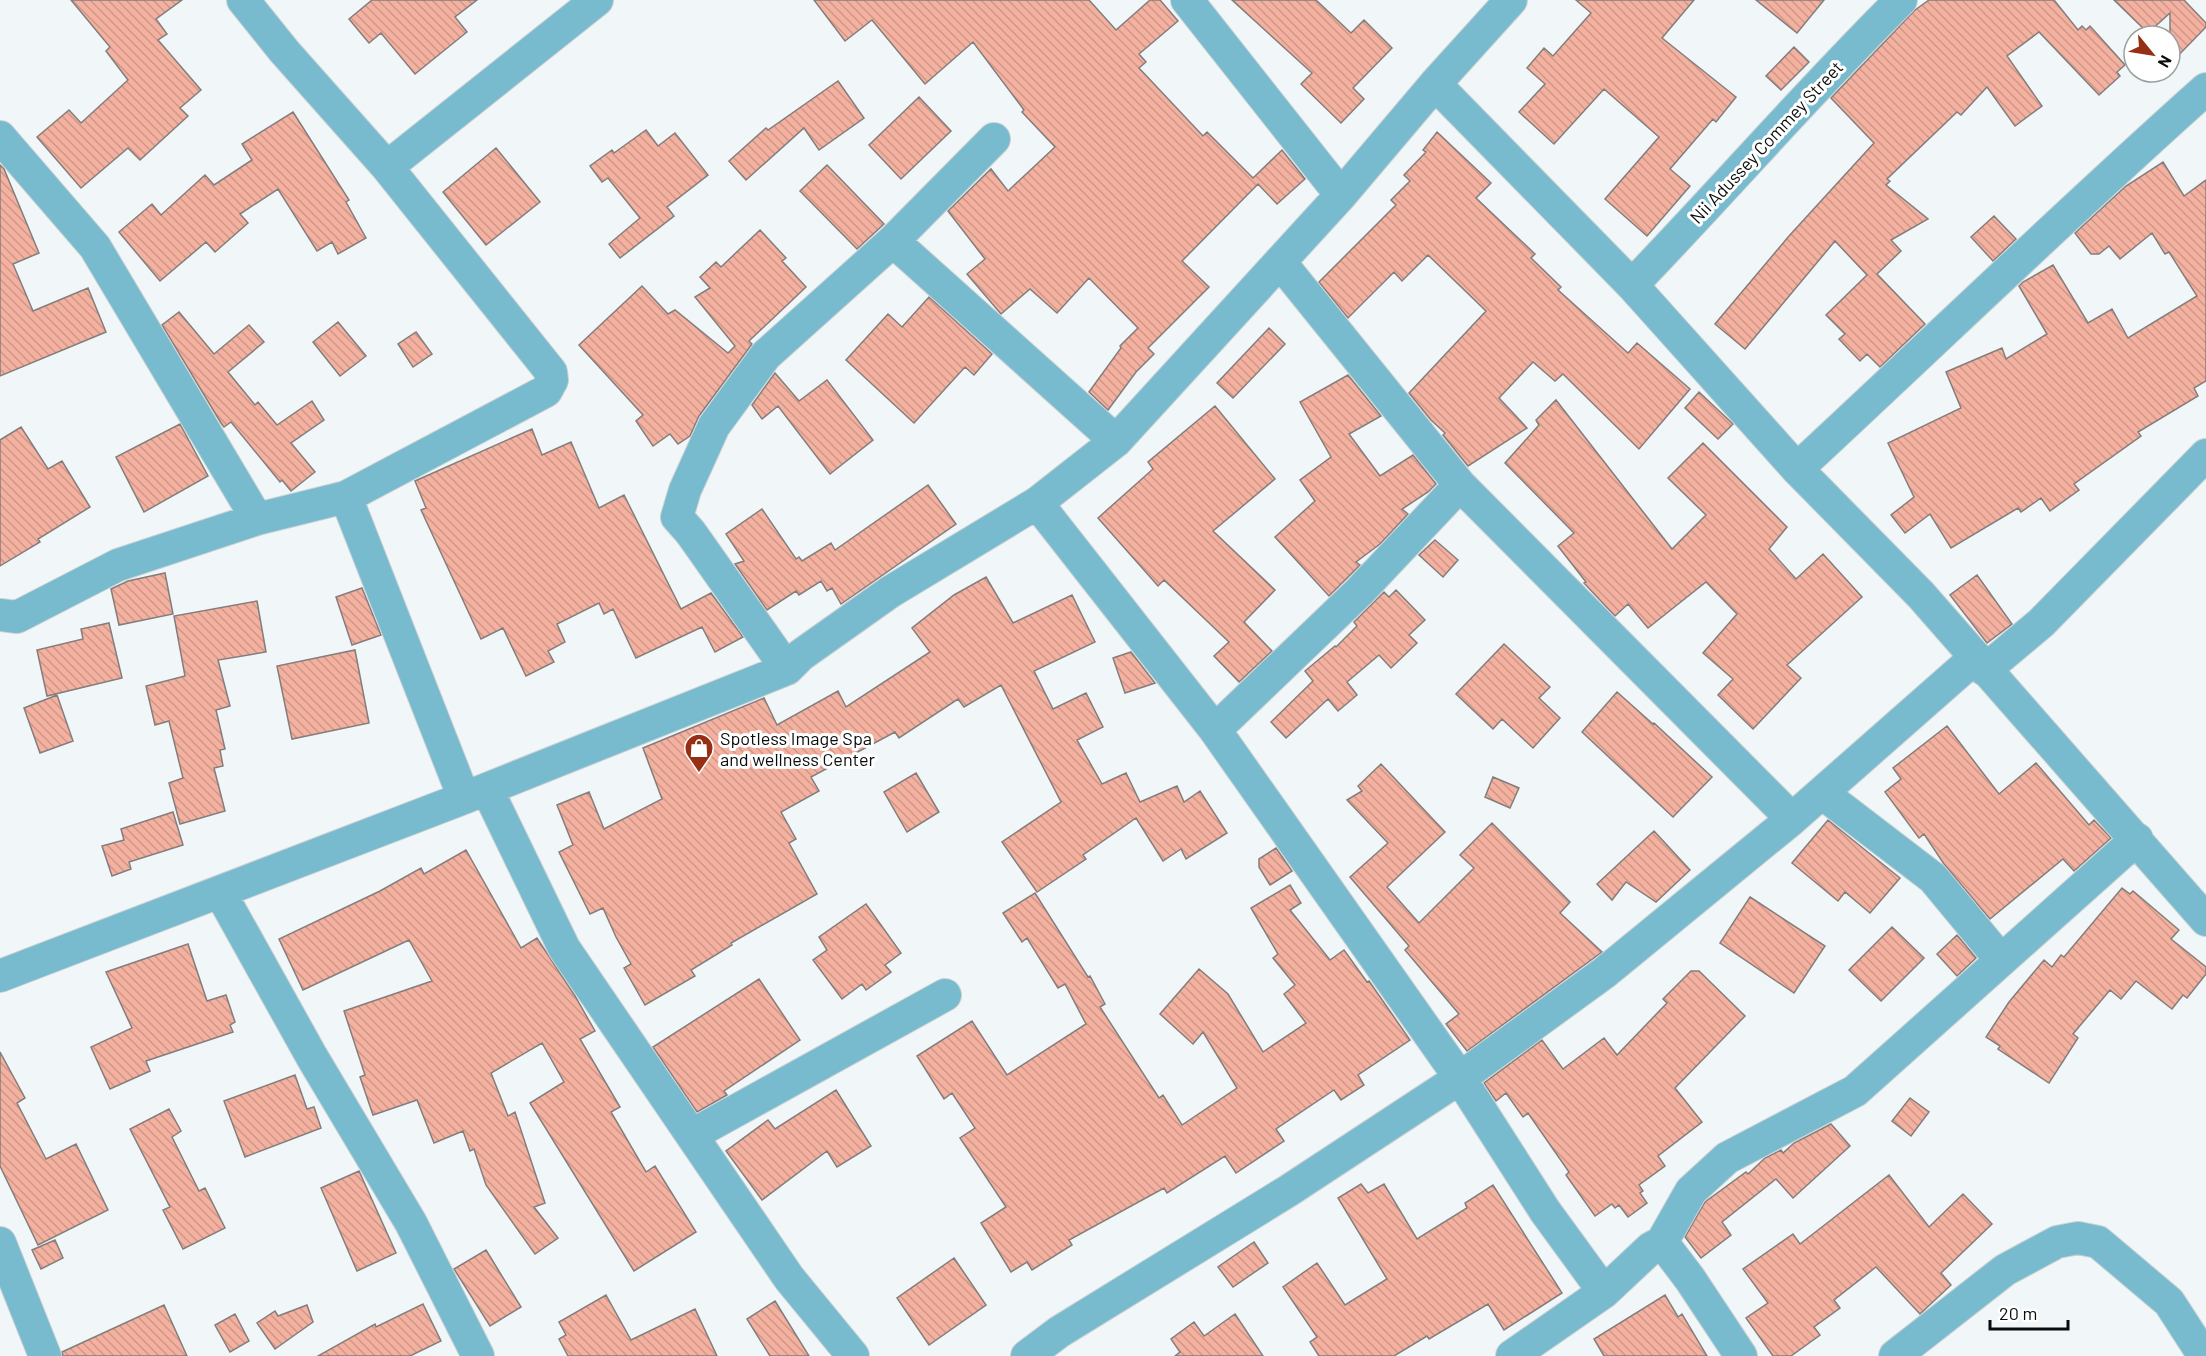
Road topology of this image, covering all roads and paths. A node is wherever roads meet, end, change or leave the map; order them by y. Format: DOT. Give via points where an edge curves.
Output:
graph roads {
  1 [pos="243,0"];
  2 [pos="597,0"];
  3 [pos="1187,0"];
  4 [pos="1510,0"];
  5 [pos="1901,0"];
  6 [pos="1435,84"];
  7 [pos="2206,89"];
  8 [pos="0,137"];
  9 [pos="994,139"];
  10 [pos="387,167"];
  11 [pos="1341,195"];
  12 [pos="893,242"];
  13 [pos="1280,262"];
  14 [pos="1632,285"];
  15 [pos="1116,441"];
  16 [pos="2206,455"];
  17 [pos="1797,469"];
  18 [pos="1460,485"];
  19 [pos="346,497"];
  20 [pos="1037,503"];
  21 [pos="257,519"];
  22 [pos="0,615"];
  23 [pos="1981,664"];
  24 [pos="788,669"];
  25 [pos="1215,730"];
  26 [pos="475,793"];
  27 [pos="1822,793"];
  28 [pos="1792,819"];
  29 [pos="2137,839"];
  30 [pos="220,892"];
  31 [pos="2206,920"];
  32 [pos="2001,960"];
  33 [pos="0,976"];
  34 [pos="945,995"];
  35 [pos="1460,1078"];
  36 [pos="692,1135"];
  37 [pos="1662,1242"];
  38 [pos="0,1243"];
  39 [pos="1604,1292"];
  40 [pos="45,1356"];
  41 [pos="478,1356"];
  42 [pos="853,1356"];
  43 [pos="1027,1356"];
  44 [pos="1512,1356"];
  45 [pos="1741,1356"];
  46 [pos="1895,1356"];
  47 [pos="2204,1356"];
  1 -- 10 [label="street"];
  2 -- 10 [label="street"];
  3 -- 11 [label="street"];
  4 -- 6 [label="street"];
  5 -- 14 [label="street, Nii Adussey Commey Street"];
  6 -- 11 [label="street"];
  6 -- 14 [label="street"];
  7 -- 17 [label="street"];
  8 -- 21 [label="street" via="95,247"];
  9 -- 12 [label="street"];
  10 -- 19 [label="street" via="550,372 552,380 546,391"];
  11 -- 13 [label="street"];
  12 -- 15 [label="street"];
  12 -- 24 [label="street" via="766,355 714,426 677,517"];
  13 -- 15 [label="street"];
  13 -- 18 [label="street"];
  14 -- 17 [label="street"];
  15 -- 20 [label="street"];
  16 -- 23 [label="street" via="2042,623"];
  17 -- 23 [label="street" via="1921,595"];
  18 -- 25 [label="street" via="1359,592"];
  18 -- 28 [label="street"];
  19 -- 21 [label="street"];
  19 -- 26 [label="street"];
  20 -- 24 [label="street" via="890,592 801,655"];
  20 -- 25 [label="street"];
  21 -- 22 [label="street" via="118,565 17,617"];
  23 -- 27 [label="street"];
  23 -- 29 [label="street"];
  24 -- 26 [label="street"];
  25 -- 35 [label="street"];
  26 -- 30 [label="street"];
  26 -- 36 [label="street" via="564,948"];
  27 -- 28 [label="street"];
  27 -- 32 [label="street" via="1933,878"];
  28 -- 35 [label="street" via="1604,973"];
  29 -- 31 [label="street"];
  29 -- 32 [label="street"];
  30 -- 33 [label="street"];
  30 -- 41 [label="street" via="411,1223"];
  32 -- 37 [label="street" via="1855,1090 1727,1158 1691,1191"];
  34 -- 36 [label="street"];
  35 -- 39 [label="street" via="1545,1211"];
  35 -- 43 [label="street"];
  36 -- 42 [label="street" via="789,1278"];
  37 -- 39 [label="street"];
  37 -- 45 [label="street"];
  38 -- 40 [label="street"];
  39 -- 44 [label="street"];
  46 -- 47 [label="street" via="2005,1270 2057,1242 2078,1238 2098,1242 2169,1302"];
}
